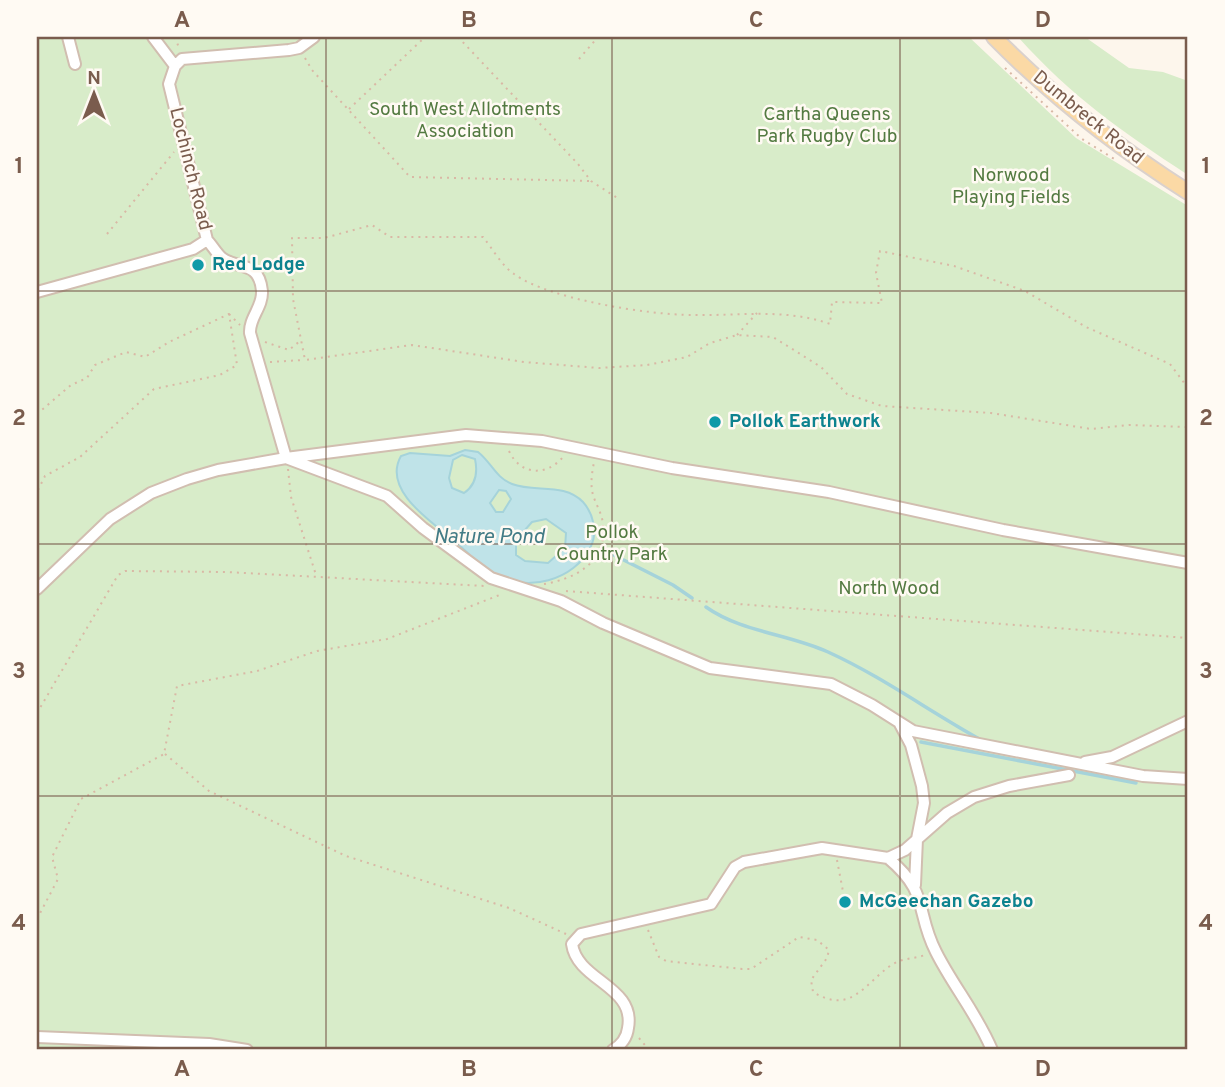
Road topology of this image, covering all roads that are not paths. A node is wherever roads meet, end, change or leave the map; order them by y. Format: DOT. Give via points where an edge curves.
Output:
graph roads {
  1 [pos="68,37"];
  2 [pos="153,37"];
  3 [pos="314,37"];
  4 [pos="995,37"];
  5 [pos="75,64"];
  6 [pos="175,66"];
  7 [pos="1188,192"];
  8 [pos="207,240"];
  9 [pos="37,292"];
  10 [pos="286,458"];
  11 [pos="1188,563"];
  12 [pos="37,589"];
  13 [pos="1188,721"];
  14 [pos="900,724"];
  15 [pos="1075,764"];
  16 [pos="1069,775"];
  17 [pos="1188,779"];
  18 [pos="916,839"];
  19 [pos="888,858"];
  20 [pos="915,885"];
  21 [pos="37,1037"];
  22 [pos="247,1050"];
  23 [pos="613,1050"];
  24 [pos="992,1050"];
  1 -- 5 [label="street"];
  2 -- 6 [label="street"];
  3 -- 6 [label="street" via="299,48 183,59"];
  4 -- 7 [label="main road, Dumbreck Road" via="1059,100 1126,153"];
  6 -- 8 [label="street, Lochinch Road" via="169,83"];
  8 -- 9 [label="street, Lochinch Road" via="193,249"];
  8 -- 10 [label="street" via="223,259 250,267 260,282 262,293 249,324 250,333"];
  10 -- 11 [label="street" via="442,437 508,437 829,492 1003,530"];
  10 -- 12 [label="street" via="218,470 151,493 110,519"];
  10 -- 14 [label="street" via="387,496 491,578 561,601 710,668 831,684"];
  13 -- 15 [label="street" via="1112,757"];
  14 -- 15 [label="street" via="913,731"];
  14 -- 18 [label="street" via="922,786 924,803"];
  15 -- 17 [label="street"];
  16 -- 18 [label="street" via="985,793 947,813"];
  18 -- 19 [label="street"];
  18 -- 20 [label="street"];
  19 -- 20 [label="street"];
  19 -- 23 [label="street" via="835,849 797,850 744,862 711,904 575,938 573,950 582,965 622,999 630,1019"];
  20 -- 24 [label="street" via="935,951"];
  21 -- 22 [label="street" via="209,1044"];
}
